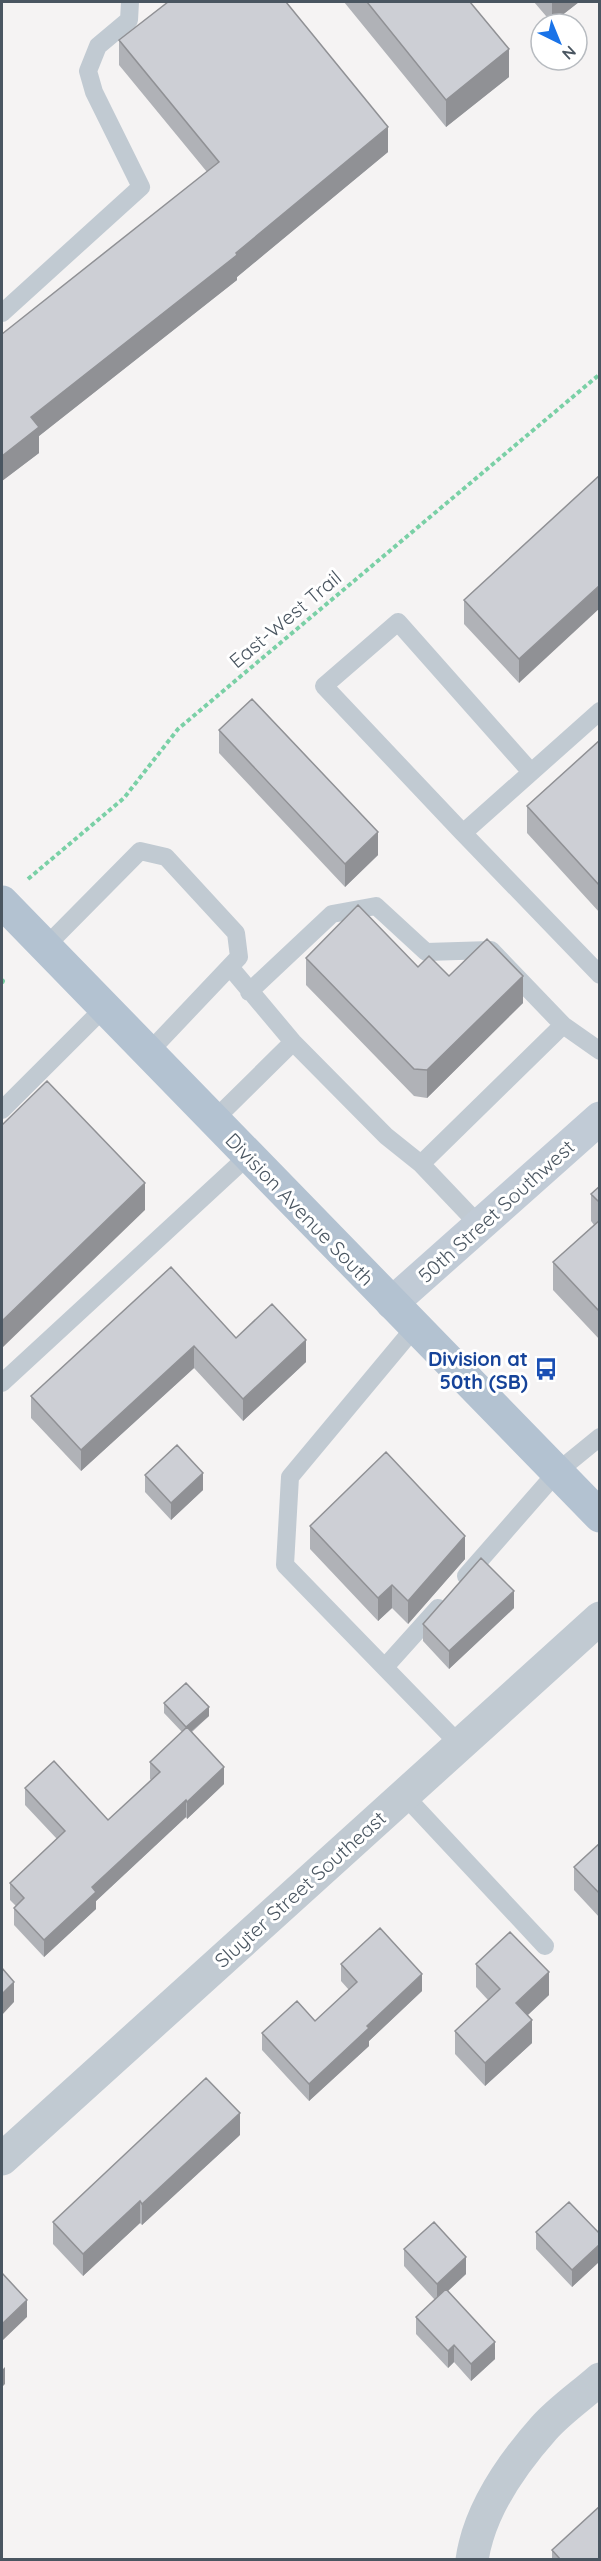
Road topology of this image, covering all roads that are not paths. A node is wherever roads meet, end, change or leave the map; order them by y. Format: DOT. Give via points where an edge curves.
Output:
graph roads {
  1 [pos="130,2"];
  2 [pos="2,312"];
  3 [pos="600,711"];
  4 [pos="531,772"];
  5 [pos="463,833"];
  6 [pos="2,902"];
  7 [pos="45,947"];
  8 [pos="230,967"];
  9 [pos="600,975"];
  10 [pos="249,992"];
  11 [pos="104,1008"];
  12 [pos="563,1025"];
  13 [pos="293,1042"];
  14 [pos="600,1051"];
  15 [pos="148,1053"];
  16 [pos="2,1110"];
  17 [pos="600,1118"];
  18 [pos="213,1120"];
  19 [pos="248,1156"];
  20 [pos="421,1164"];
  21 [pos="479,1225"];
  22 [pos="392,1303"];
  23 [pos="415,1327"];
  24 [pos="2,1383"];
  25 [pos="600,1437"];
  26 [pos="557,1473"];
  27 [pos="600,1516"];
  28 [pos="600,1618"];
  29 [pos="385,1667"];
  30 [pos="460,1745"];
  31 [pos="404,1795"];
  32 [pos="545,1946"];
  33 [pos="2,2159"];
  34 [pos="600,2379"];
  35 [pos="472,2559"];
  1 -- 2 [label="lane" via="129,20 98,46 87,71 141,188"];
  3 -- 4 [label="lane"];
  4 -- 5 [label="lane"];
  4 -- 5 [label="lane" via="398,622 324,686"];
  5 -- 9 [label="lane"];
  6 -- 7 [label="main road, Division Avenue South"];
  7 -- 8 [label="lane" via="140,851 166,857 236,933 240,957"];
  7 -- 11 [label="main road, Division Avenue South"];
  8 -- 10 [label="lane"];
  8 -- 15 [label="lane"];
  10 -- 12 [label="lane" via="332,914 376,906 426,952 491,950"];
  10 -- 13 [label="lane"];
  11 -- 15 [label="main road, Division Avenue South"];
  11 -- 16 [label="lane"];
  12 -- 14 [label="lane"];
  12 -- 20 [label="lane"];
  13 -- 18 [label="lane"];
  13 -- 20 [label="lane" via="386,1136"];
  15 -- 18 [label="main road, Division Avenue South"];
  17 -- 21 [label="street, 50th Street Southwest"];
  18 -- 19 [label="main road, Division Avenue South"];
  19 -- 22 [label="main road, Division Avenue South"];
  19 -- 24 [label="lane"];
  20 -- 21 [label="lane"];
  21 -- 22 [label="street, 50th Street Southwest"];
  22 -- 23 [label="main road, Division Avenue South"];
  23 -- 26 [label="main road, Division Avenue South"];
  23 -- 29 [label="lane" via="290,1477 285,1565"];
  25 -- 26 [label="lane"];
  26 -- 27 [label="main road, Division Avenue South"];
  26 -- 29 [label="lane"];
  28 -- 30 [label="street, Sluyter Street Southeast"];
  29 -- 30 [label="lane"];
  30 -- 31 [label="street, Sluyter Street Southeast"];
  31 -- 32 [label="lane"];
  31 -- 33 [label="street, Sluyter Street Southeast"];
  34 -- 35 [label="street" via="545,2427 500,2487 475,2538"];
}
